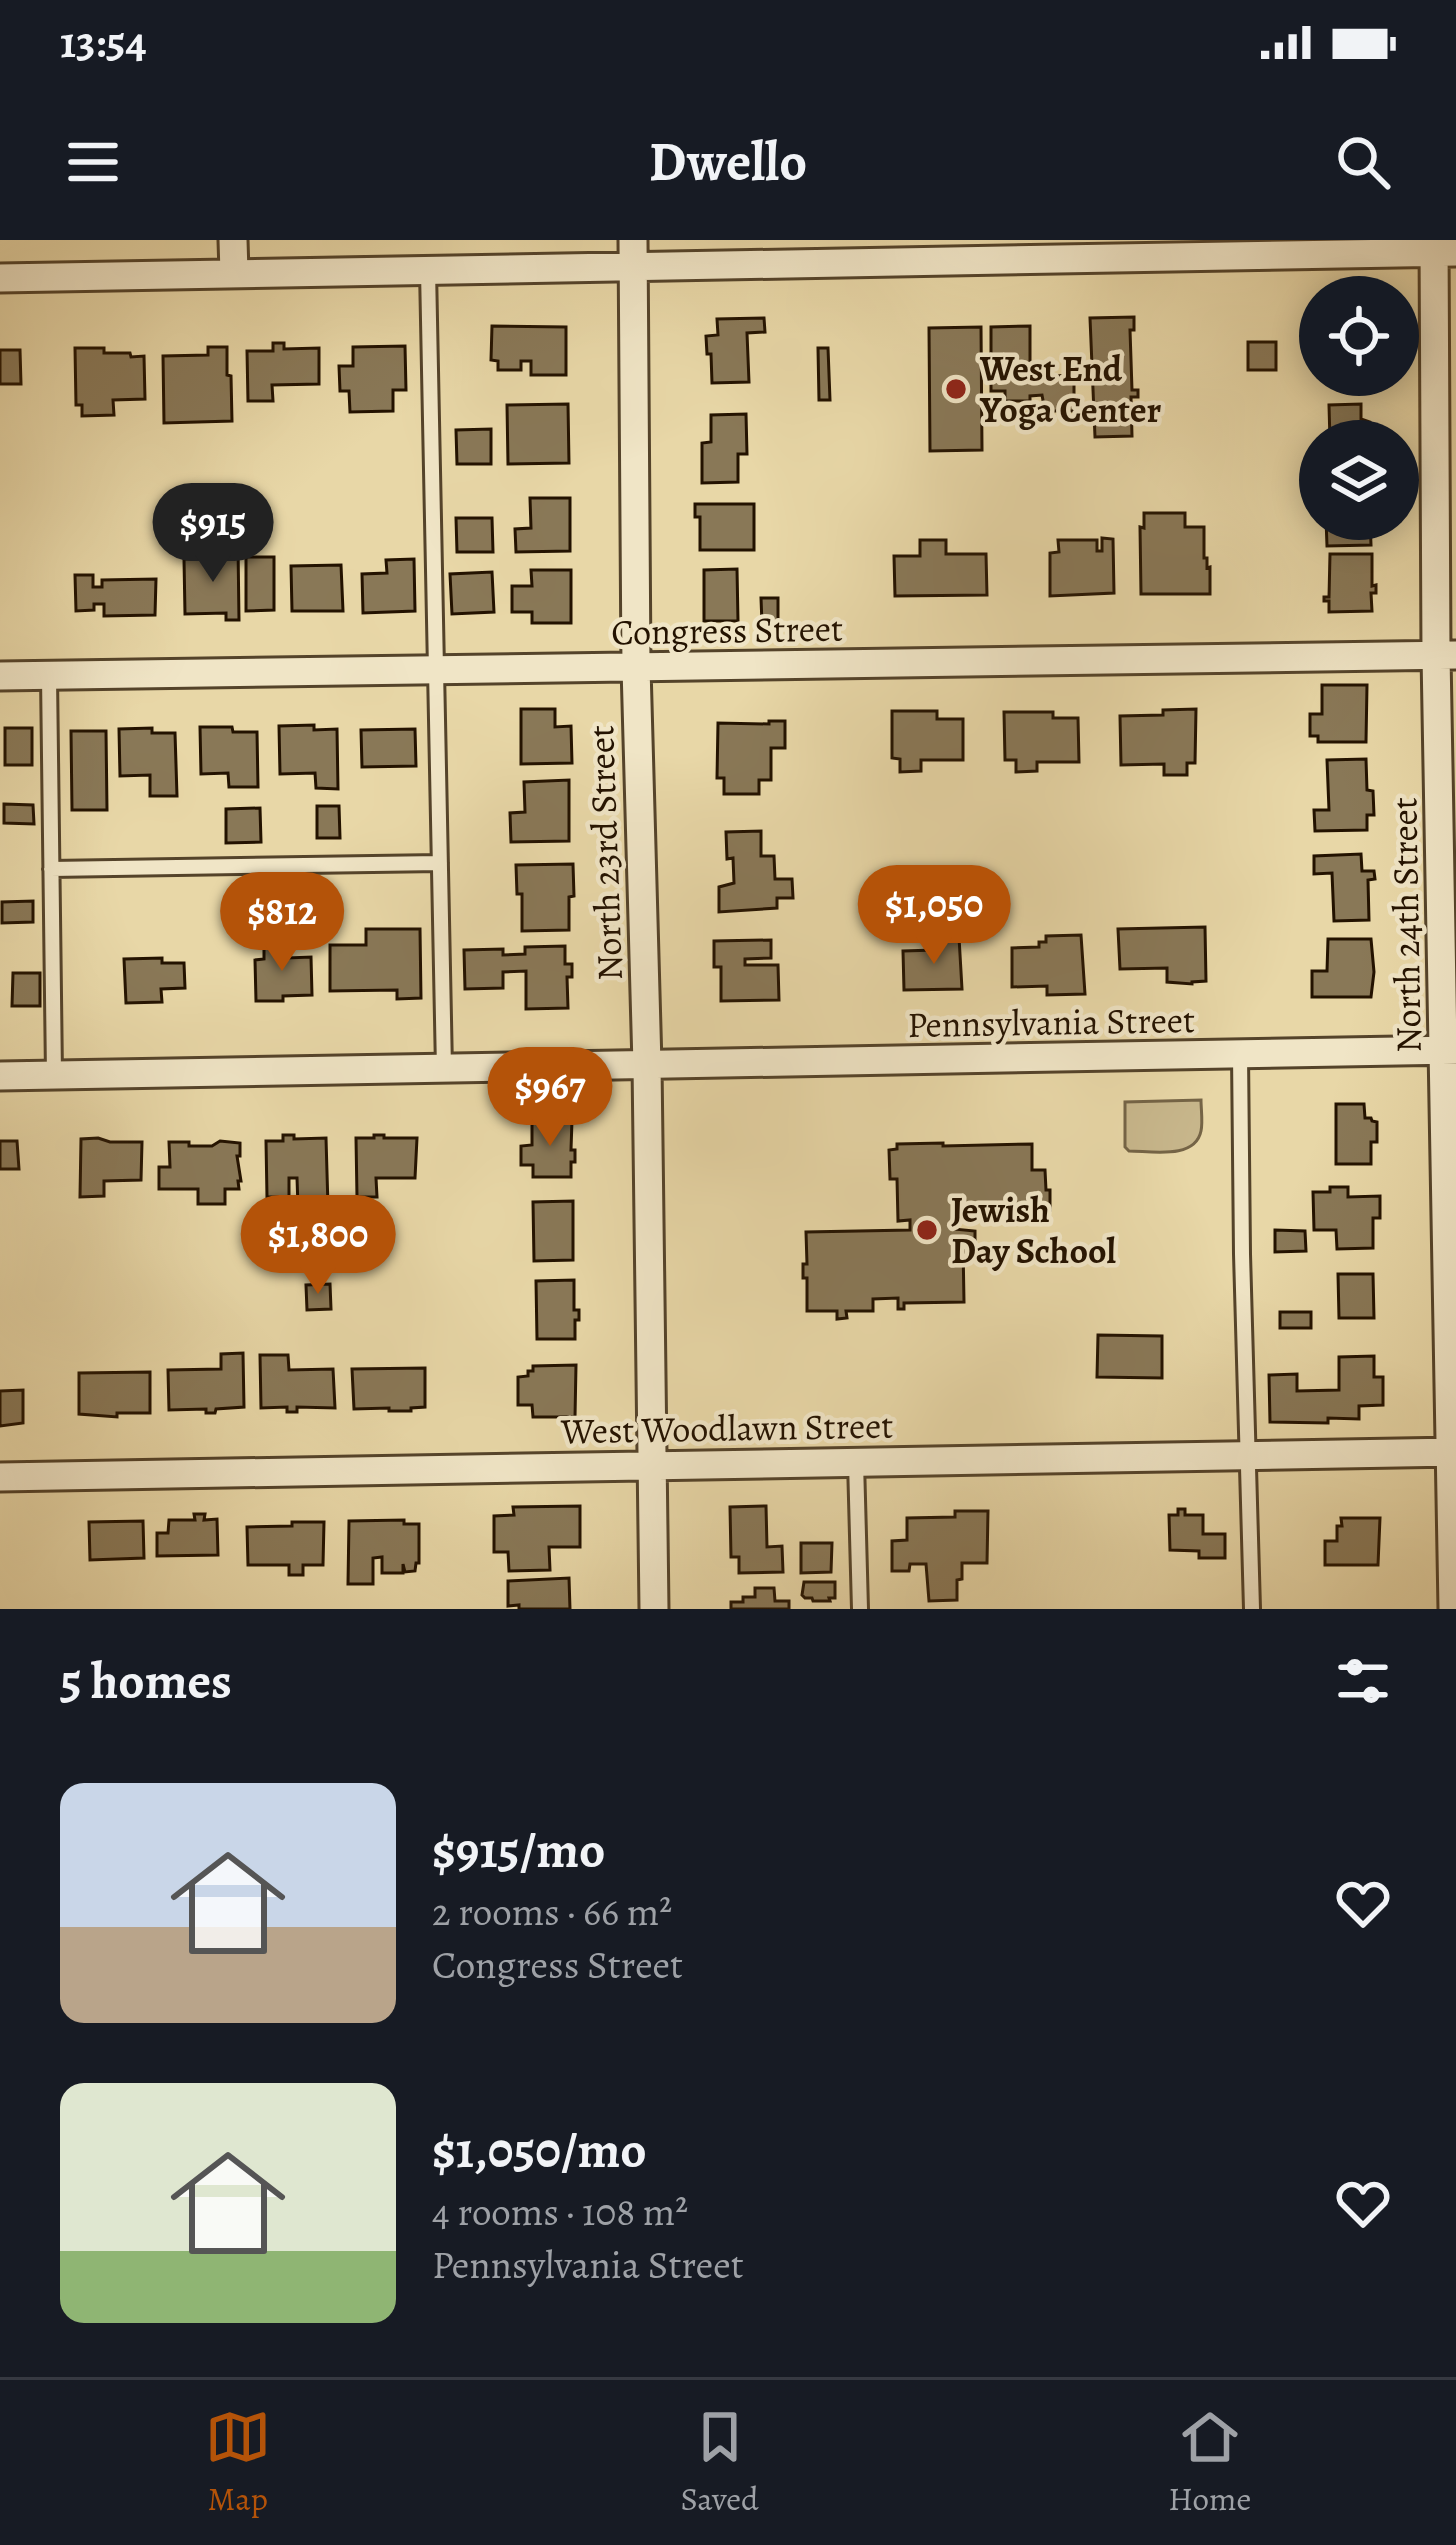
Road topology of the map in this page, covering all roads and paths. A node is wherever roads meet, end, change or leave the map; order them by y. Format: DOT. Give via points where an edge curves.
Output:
graph roads {
  1 [pos="233,240"];
  2 [pos="1442,248"];
  3 [pos="633,253"];
  4 [pos="428,270"];
  5 [pos="234,273"];
  6 [pos="0,278"];
  7 [pos="1446,655"];
  8 [pos="636,667"];
  9 [pos="436,670"];
  10 [pos="0,676"];
  11 [pos="49,676"];
  12 [pos="440,863"];
  13 [pos="52,868"];
  14 [pos="1450,1050"];
  15 [pos="1240,1054"];
  16 [pos="647,1065"];
  17 [pos="444,1069"];
  18 [pos="54,1075"];
  19 [pos="0,1076"];
  20 [pos="1453,1452"];
  21 [pos="1248,1456"];
  22 [pos="856,1462"];
  23 [pos="650,1466"];
  24 [pos="0,1477"];
  25 [pos="654,1609"];
  26 [pos="860,1609"];
  27 [pos="1252,1609"];
  28 [pos="1453,1609"];
  1 -- 5 [label="street"];
  2 -- 3 [label="street"];
  2 -- 7 [label="street, North 24th Street"];
  3 -- 4 [label="street"];
  3 -- 8 [label="street, North 23rd Street"];
  4 -- 5 [label="street"];
  4 -- 9 [label="lane"];
  5 -- 6 [label="street"];
  7 -- 8 [label="street, Congress Street"];
  7 -- 14 [label="street, North 24th Street"];
  8 -- 9 [label="street, Congress Street"];
  8 -- 16 [label="street, North 23rd Street"];
  9 -- 11 [label="street, Congress Street"];
  9 -- 12 [label="lane"];
  10 -- 11 [label="street, Congress Street"];
  11 -- 13 [label="lane"];
  12 -- 13 [label="lane"];
  12 -- 17 [label="lane"];
  13 -- 18 [label="lane"];
  14 -- 15 [label="street, Pennsylvania Street"];
  14 -- 20 [label="street, North 24th Street"];
  15 -- 16 [label="street, Pennsylvania Street"];
  15 -- 21 [label="lane"];
  16 -- 17 [label="street, Pennsylvania Street"];
  16 -- 23 [label="street, North 23rd Street"];
  17 -- 18 [label="street, Pennsylvania Street"];
  18 -- 19 [label="street, Pennsylvania Street"];
  20 -- 21 [label="street, West Woodlawn Street"];
  20 -- 28 [label="street, North 24th Street"];
  21 -- 22 [label="street, West Woodlawn Street"];
  21 -- 27 [label="lane"];
  22 -- 23 [label="street, West Woodlawn Street"];
  22 -- 26 [label="lane"];
  23 -- 24 [label="street, West Woodlawn Street"];
  23 -- 25 [label="street, North 23rd Street"];
}
